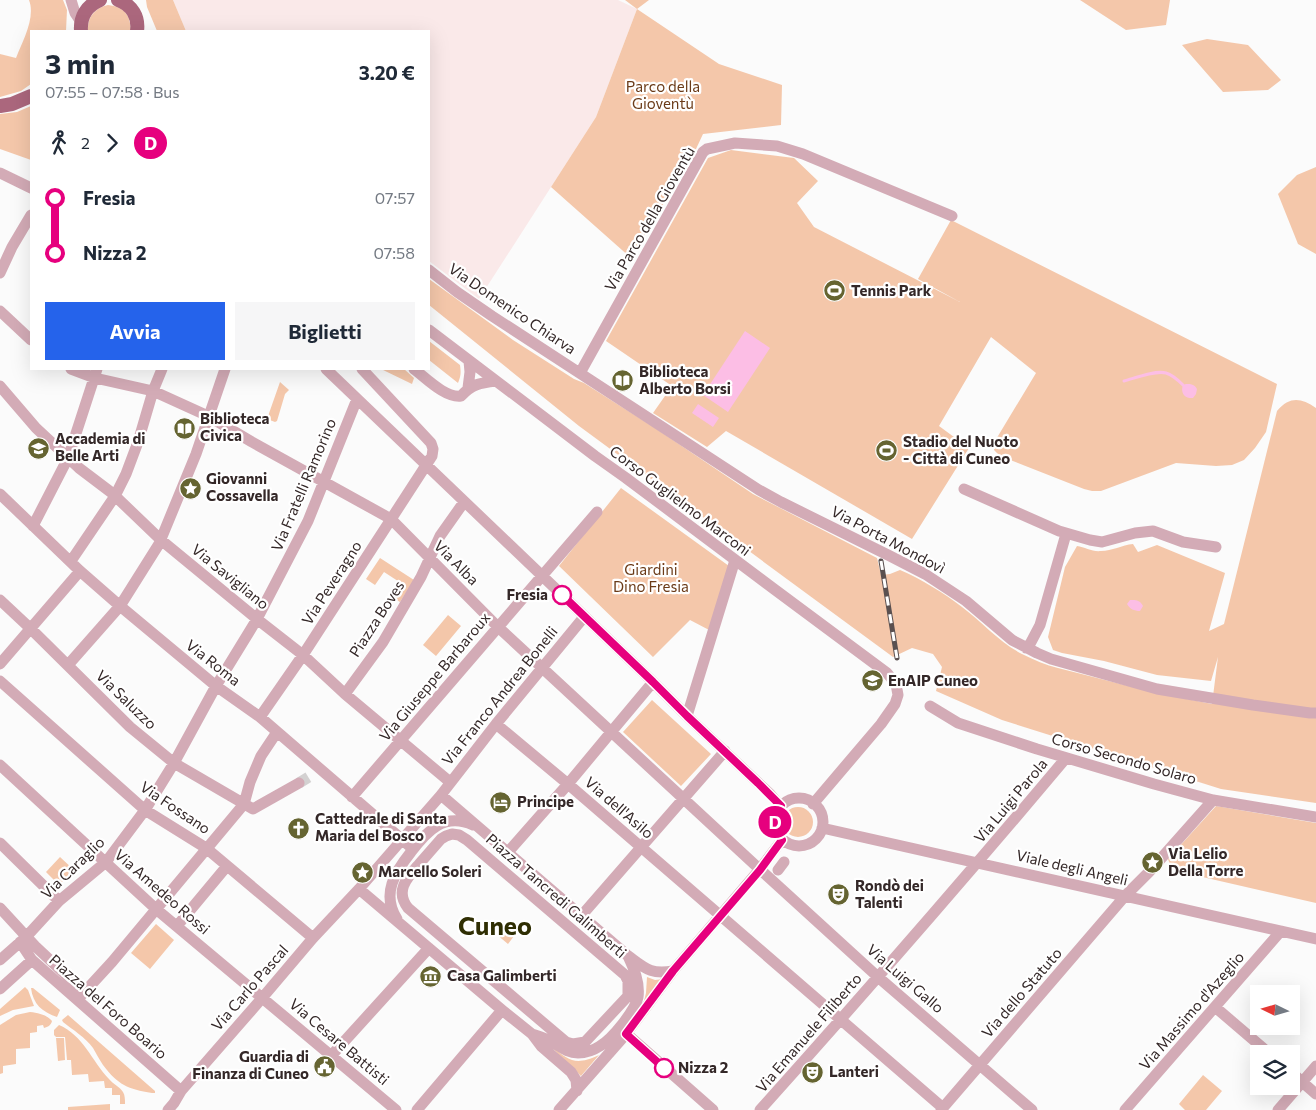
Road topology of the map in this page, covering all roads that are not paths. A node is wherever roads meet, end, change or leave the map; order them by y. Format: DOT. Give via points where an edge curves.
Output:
graph roads {
  1 [pos="71,0"];
  2 [pos="94,1"];
  3 [pos="126,2"];
  4 [pos="80,29"];
  5 [pos="138,30"];
  6 [pos="30,96"];
  7 [pos="0,106"];
  8 [pos="0,173"];
  9 [pos="30,188"];
  10 [pos="952,216"];
  11 [pos="30,217"];
  12 [pos="430,271"];
  13 [pos="0,273"];
  14 [pos="0,311"];
  15 [pos="430,333"];
  16 [pos="30,339"];
  17 [pos="469,361"];
  18 [pos="77,370"];
  19 [pos="162,370"];
  20 [pos="225,370"];
  21 [pos="327,370"];
  22 [pos="363,370"];
  23 [pos="415,370"];
  24 [pos="96,373"];
  25 [pos="580,373"];
  26 [pos="496,381"];
  27 [pos="0,386"];
  28 [pos="468,388"];
  29 [pos="153,391"];
  30 [pos="356,399"];
  31 [pos="208,416"];
  32 [pos="68,458"];
  33 [pos="426,465"];
  34 [pos="324,481"];
  35 [pos="964,489"];
  36 [pos="0,494"];
  37 [pos="115,496"];
  38 [pos="464,502"];
  39 [pos="596,512"];
  40 [pos="391,519"];
  41 [pos="33,526"];
  42 [pos="1066,534"];
  43 [pos="161,540"];
  44 [pos="1216,547"];
  45 [pos="430,557"];
  46 [pos="735,560"];
  47 [pos="71,562"];
  48 [pos="80,571"];
  49 [pos="541,576"];
  50 [pos="0,600"];
  51 [pos="120,606"];
  52 [pos="584,617"];
  53 [pos="257,619"];
  54 [pos="498,626"];
  55 [pos="31,629"];
  56 [pos="1026,648"];
  57 [pos="303,655"];
  58 [pos="0,664"];
  59 [pos="68,665"];
  60 [pos="542,667"];
  61 [pos="0,681"];
  62 [pos="653,682"];
  63 [pos="216,686"];
  64 [pos="345,694"];
  65 [pos="930,706"];
  66 [pos="1316,713"];
  67 [pos="687,716"];
  68 [pos="260,717"];
  69 [pos="496,724"];
  70 [pos="612,731"];
  71 [pos="277,732"];
  72 [pos="401,741"];
  73 [pos="725,751"];
  74 [pos="1066,758"];
  75 [pos="174,763"];
  76 [pos="0,765"];
  77 [pos="299,782"];
  78 [pos="450,782"];
  79 [pos="568,784"];
  80 [pos="441,795"];
  81 [pos="352,797"];
  82 [pos="684,798"];
  83 [pos="1213,800"];
  84 [pos="244,804"];
  85 [pos="814,804"];
  86 [pos="781,806"];
  87 [pos="145,810"];
  88 [pos="1316,817"];
  89 [pos="822,828"];
  90 [pos="481,830"];
  91 [pos="403,840"];
  92 [pos="782,840"];
  93 [pos="0,843"];
  94 [pos="206,848"];
  95 [pos="641,848"];
  96 [pos="413,849"];
  97 [pos="508,852"];
  98 [pos="106,862"];
  99 [pos="978,862"];
  100 [pos="227,866"];
  101 [pos="760,870"];
  102 [pos="410,875"];
  103 [pos="359,889"];
  104 [pos="1125,896"];
  105 [pos="59,901"];
  106 [pos="0,908"];
  107 [pos="156,909"];
  108 [pos="582,915"];
  109 [pos="721,916"];
  110 [pos="402,925"];
  111 [pos="177,926"];
  112 [pos="1281,931"];
  113 [pos="313,938"];
  114 [pos="23,939"];
  115 [pos="1316,939"];
  116 [pos="428,948"];
  117 [pos="627,955"];
  118 [pos="0,960"];
  119 [pos="32,960"];
  120 [pos="673,971"];
  121 [pos="878,977"];
  122 [pos="0,989"];
  123 [pos="81,996"];
  124 [pos="263,997"];
  125 [pos="1215,1007"];
  126 [pos="502,1010"];
  127 [pos="842,1019"];
  128 [pos="623,1031"];
  129 [pos="532,1034"];
  130 [pos="1259,1045"];
  131 [pos="331,1056"];
  132 [pos="980,1064"];
  133 [pos="1316,1066"];
  134 [pos="1300,1079"];
  135 [pos="1303,1081"];
  136 [pos="181,1090"];
  137 [pos="577,1091"];
  138 [pos="1316,1094"];
  139 [pos="942,1109"];
  140 [pos="168,1110"];
  141 [pos="396,1110"];
  142 [pos="417,1110"];
  143 [pos="560,1110"];
  144 [pos="713,1110"];
  145 [pos="760,1110"];
  146 [pos="1032,1110"];
  147 [pos="1125,1110"];
  148 [pos="1278,1110"];
  1 -- 4 [label="street"];
  2 -- 4 [label="main road" via="83,14"];
  3 -- 5 [label="main road" via="134,13"];
  6 -- 7 [label="main road"];
  8 -- 9 [label="street"];
  10 -- 25 [label="street, Via Parco della Gioventù" via="804,154 776,146 736,144 708,149 703,152"];
  11 -- 13 [label="street"];
  12 -- 25 [label="street, Via Domenico Chiarva"];
  14 -- 16 [label="street"];
  15 -- 17 [label="street, Corso Guglielmo Marconi"];
  17 -- 26 [label="street, Corso Guglielmo Marconi"];
  17 -- 28 [label="street"];
  18 -- 24 [label="street, Via Alba"];
  19 -- 29 [label="street"];
  20 -- 31 [label="street"];
  21 -- 30 [label="street"];
  22 -- 33 [label="street" via="431,443 432,456"];
  23 -- 28 [label="street" via="455,397 461,396"];
  24 -- 29 [label="street, Via Alba"];
  24 -- 32 [label="street"];
  25 -- 56 [label="street, Via Porta Mondovì" via="759,490 925,574"];
  26 -- 28 [label="street"];
  26 -- 46 [label="street, Corso Guglielmo Marconi"];
  27 -- 32 [label="street, Via Savigliano" via="36,428"];
  29 -- 31 [label="street, Via Alba"];
  29 -- 37 [label="street" via="138,442"];
  30 -- 33 [label="street"];
  30 -- 34 [label="street, Via Fratelli Ramorino"];
  31 -- 34 [label="street, Via Alba"];
  31 -- 43 [label="street"];
  32 -- 37 [label="street, Via Savigliano"];
  32 -- 41 [label="street"];
  33 -- 38 [label="street"];
  33 -- 40 [label="street, Via Peveragno"];
  34 -- 40 [label="street, Via Alba"];
  34 -- 53 [label="street, Via Fratelli Ramorino" via="308,520"];
  35 -- 42 [label="street"];
  36 -- 41 [label="street, Via Roma"];
  37 -- 43 [label="street, Via Savigliano"];
  37 -- 47 [label="street"];
  38 -- 45 [label="street, Piazza Boves" via="440,536"];
  38 -- 49 [label="street"];
  39 -- 49 [label="street, Via Giuseppe Barbaroux"];
  40 -- 45 [label="street, Via Alba"];
  40 -- 57 [label="street, Via Peveragno"];
  41 -- 47 [label="street, Via Roma"];
  42 -- 44 [label="street" via="1102,542 1153,531 1188,544"];
  42 -- 56 [label="street" via="1040,624"];
  43 -- 51 [label="street"];
  43 -- 53 [label="street, Via Savigliano"];
  45 -- 54 [label="street, Via Alba"];
  45 -- 64 [label="street, Piazza Boves" via="383,642"];
  46 -- 67 [label="street"];
  46 -- 85 [label="street, Corso Guglielmo Marconi" via="887,672 896,684 896,704"];
  47 -- 48 [label="street, Via Roma"];
  48 -- 51 [label="street, Via Roma"];
  48 -- 55 [label="street"];
  49 -- 52 [label="street"];
  49 -- 54 [label="street, Via Giuseppe Barbaroux"];
  50 -- 55 [label="street, Via Saluzzo"];
  51 -- 59 [label="street"];
  51 -- 63 [label="street, Via Roma"];
  52 -- 60 [label="street, Via Franco Andrea Bonelli"];
  52 -- 62 [label="street"];
  53 -- 57 [label="street, Via Savigliano"];
  53 -- 63 [label="street, Via Fratelli Ramorino"];
  54 -- 60 [label="street, Via Alba"];
  54 -- 72 [label="street, Via Giuseppe Barbaroux"];
  55 -- 58 [label="street"];
  55 -- 59 [label="street, Via Saluzzo"];
  56 -- 66 [label="street, Via Porta Mondovì" via="1051,659 1157,689"];
  57 -- 64 [label="street, Via Savigliano"];
  57 -- 68 [label="street, Via Peveragno"];
  59 -- 75 [label="street, Via Saluzzo" via="130,727"];
  60 -- 69 [label="street, Via Franco Andrea Bonelli"];
  60 -- 70 [label="street, Via Alba"];
  61 -- 87 [label="street, Via Fossano"];
  62 -- 67 [label="street"];
  62 -- 70 [label="street"];
  63 -- 68 [label="street, Via Roma"];
  63 -- 75 [label="street, Via Caraglio"];
  64 -- 72 [label="street, Via Savigliano"];
  65 -- 74 [label="street, Corso Secondo Solaro" via="958,723"];
  67 -- 73 [label="street"];
  68 -- 71 [label="street, Via Roma"];
  69 -- 78 [label="street, Via Franco Andrea Bonelli"];
  69 -- 79 [label="street, Via dell'Asilo"];
  70 -- 79 [label="street"];
  70 -- 82 [label="street, Via Alba"];
  71 -- 81 [label="street, Via Roma" via="317,773"];
  71 -- 84 [label="street" via="261,756"];
  72 -- 78 [label="street, Via Savigliano"];
  72 -- 81 [label="street, Via Giuseppe Barbaroux"];
  73 -- 82 [label="street"];
  73 -- 86 [label="street"];
  74 -- 83 [label="street, Corso Secondo Solaro"];
  74 -- 99 [label="street, Via Luigi Parola"];
  75 -- 84 [label="street, Via Saluzzo"];
  75 -- 87 [label="street, Via Caraglio"];
  76 -- 98 [label="street, Via Amedeo Rossi"];
  77 -- 84 [label="street" via="253,809"];
  78 -- 80 [label="street, Via Franco Andrea Bonelli"];
  79 -- 95 [label="street, Via dell'Asilo"];
  79 -- 97 [label="street"];
  80 -- 90 [label="street, Piazza Tancredi Galimberti"];
  80 -- 91 [label="street"];
  81 -- 91 [label="street, Via Roma"];
  82 -- 95 [label="street"];
  82 -- 101 [label="street, Via Alba"];
  83 -- 88 [label="street, Corso Secondo Solaro"];
  83 -- 104 [label="street"];
  84 -- 94 [label="street"];
  85 -- 86 [label="street" via="800,798"];
  85 -- 89 [label="street" via="822,817"];
  86 -- 92 [label="street" via="775,827"];
  87 -- 94 [label="street, Via Fossano"];
  87 -- 98 [label="street, Via Caraglio"];
  89 -- 92 [label="street" via="809,844 795,846"];
  89 -- 99 [label="street, Viale degli Angeli"];
  90 -- 96 [label="street, Piazza Tancredi Galimberti" via="461,821 451,821 431,829"];
  90 -- 97 [label="street, Piazza Tancredi Galimberti"];
  91 -- 96 [label="street, Via Roma"];
  91 -- 103 [label="street"];
  92 -- 101 [label="street"];
  93 -- 105 [label="street"];
  94 -- 100 [label="street, Via Fossano"];
  94 -- 107 [label="street"];
  95 -- 108 [label="street"];
  95 -- 109 [label="street, Via dell'Asilo"];
  96 -- 110 [label="street, Piazza Tancredi Galimberti" via="400,866 391,889 392,910"];
  97 -- 108 [label="street, Piazza Tancredi Galimberti"];
  98 -- 105 [label="street, Via Caraglio"];
  98 -- 107 [label="street, Via Amedeo Rossi"];
  99 -- 104 [label="street, Viale degli Angeli"];
  99 -- 121 [label="street, Via Emanuele Filiberto"];
  100 -- 111 [label="street"];
  100 -- 113 [label="street, Via Fossano"];
  101 -- 109 [label="street"];
  101 -- 121 [label="street, Via Luigi Gallo"];
  102 -- 102 [label="street, Piazza Tancredi Galimberti" via="441,839 459,835 625,976 628,996 585,1042 566,1042 408,908 402,891"];
  103 -- 110 [label="street, Piazza Tancredi Galimberti"];
  103 -- 113 [label="street, Via Carlo Pascal"];
  104 -- 112 [label="street, Viale degli Angeli"];
  104 -- 132 [label="street, Via dello Statuto"];
  105 -- 114 [label="street, Via Caraglio"];
  106 -- 114 [label="street"];
  107 -- 111 [label="street, Via Amedeo Rossi"];
  107 -- 123 [label="street"];
  108 -- 117 [label="street, Piazza Tancredi Galimberti"];
  109 -- 120 [label="street"];
  109 -- 127 [label="street, Via dell'Asilo"];
  110 -- 116 [label="street, Piazza Tancredi Galimberti"];
  111 -- 124 [label="street, Via Amedeo Rossi"];
  112 -- 115 [label="street, Viale degli Angeli"];
  112 -- 125 [label="street, Via Massimo d'Azeglio"];
  113 -- 124 [label="street, Via Carlo Pascal"];
  114 -- 118 [label="street, Via Caraglio"];
  114 -- 119 [label="street, Piazza del Foro Boario"];
  114 -- 123 [label="street, Piazza del Foro Boario"];
  116 -- 126 [label="street, Piazza Tancredi Galimberti"];
  116 -- 131 [label="street"];
  117 -- 120 [label="street, Piazza Tancredi Galimberti" via="647,970"];
  117 -- 128 [label="street, Piazza Tancredi Galimberti" via="636,972 638,998"];
  119 -- 122 [label="street"];
  119 -- 123 [label="street, Piazza del Foro Boario"];
  120 -- 128 [label="street, Piazza Tancredi Galimberti"];
  121 -- 127 [label="street, Via Emanuele Filiberto"];
  121 -- 132 [label="street, Via Luigi Gallo"];
  123 -- 136 [label="street, Piazza del Foro Boario"];
  124 -- 131 [label="street, Via Cesare Battisti"];
  124 -- 136 [label="street, Via Carlo Pascal"];
  125 -- 130 [label="street"];
  125 -- 147 [label="street, Via Massimo d'Azeglio"];
  126 -- 129 [label="street, Piazza Tancredi Galimberti"];
  126 -- 142 [label="street"];
  127 -- 139 [label="street, Via dell'Asilo"];
  127 -- 145 [label="street, Via Emanuele Filiberto"];
  128 -- 129 [label="street, Piazza Tancredi Galimberti" via="602,1046 578,1053 565,1051 550,1040"];
  128 -- 137 [label="street, Piazza Tancredi Galimberti"];
  128 -- 144 [label="street"];
  129 -- 137 [label="street, Piazza Tancredi Galimberti" via="540,1046 570,1072 576,1080"];
  131 -- 141 [label="street, Via Cesare Battisti"];
  132 -- 139 [label="street, Via dello Statuto"];
  132 -- 146 [label="street, Via Luigi Gallo"];
  133 -- 135 [label="street"];
  134 -- 135 [label="street"];
  135 -- 138 [label="street"];
  135 -- 148 [label="street"];
  136 -- 140 [label="street, Via Carlo Pascal"];
  137 -- 143 [label="street"];
}
